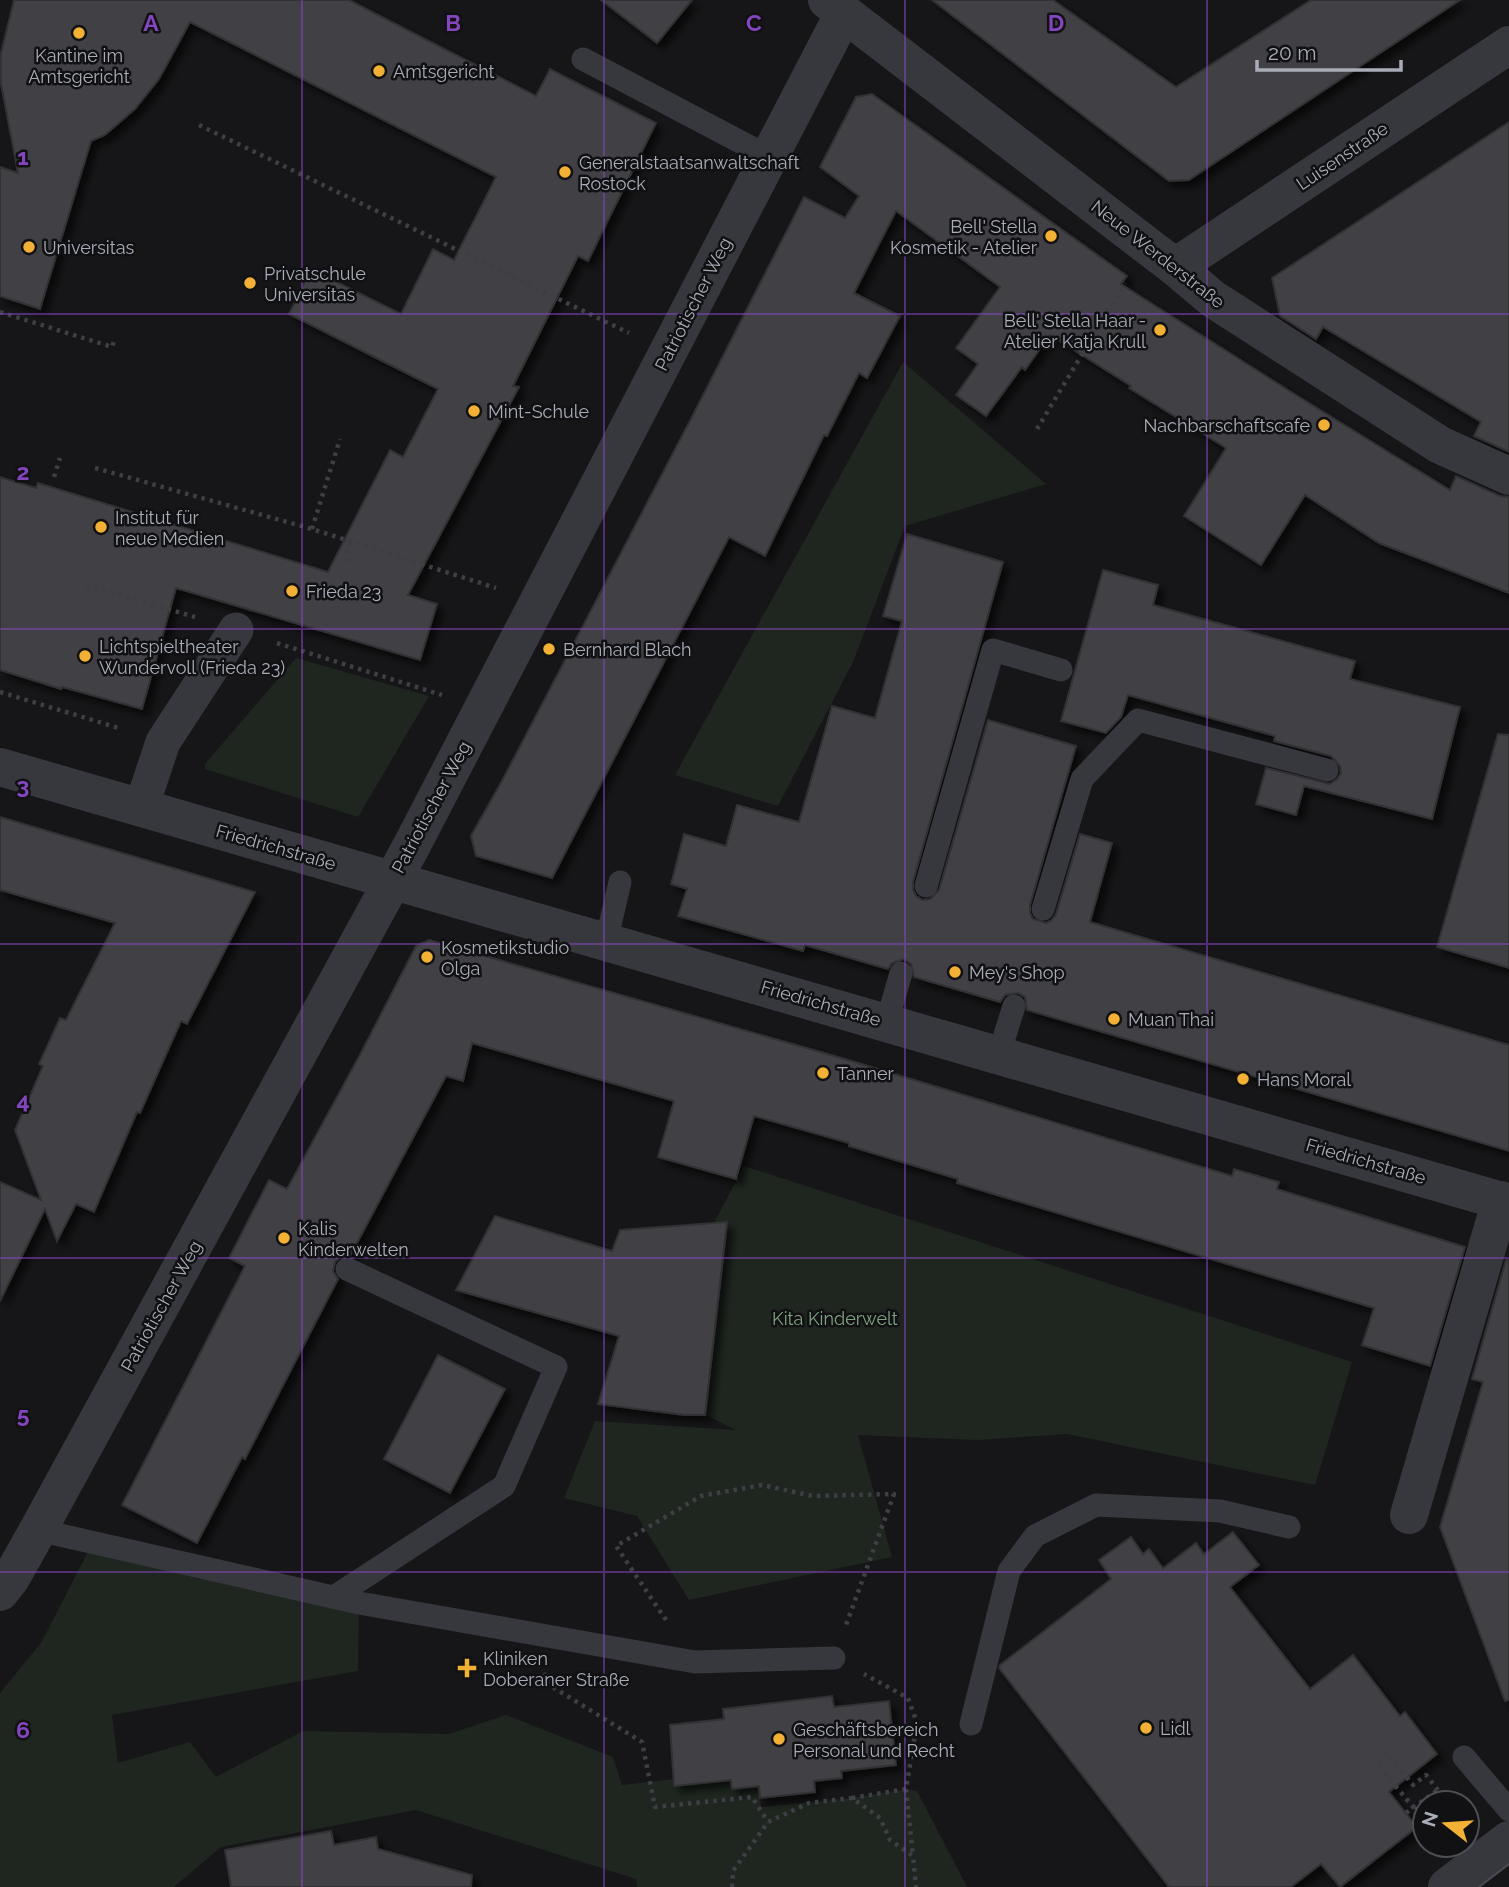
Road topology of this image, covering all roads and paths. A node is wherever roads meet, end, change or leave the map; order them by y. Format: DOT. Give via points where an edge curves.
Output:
graph roads {
  1 [pos="851,9"];
  2 [pos="1509,45"];
  3 [pos="583,59"];
  4 [pos="199,125"];
  5 [pos="769,157"];
  6 [pos="1162,256"];
  7 [pos="0,312"];
  8 [pos="115,338"];
  9 [pos="668,352"];
  10 [pos="1037,429"];
  11 [pos="340,439"];
  12 [pos="60,458"];
  13 [pos="95,468"];
  14 [pos="1509,476"];
  15 [pos="54,477"];
  16 [pos="312,529"];
  17 [pos="350,541"];
  18 [pos="345,562"];
  19 [pos="471,580"];
  20 [pos="86,585"];
  21 [pos="236,630"];
  22 [pos="1060,670"];
  23 [pos="0,692"];
  24 [pos="446,696"];
  25 [pos="163,742"];
  26 [pos="0,767"];
  27 [pos="1327,771"];
  28 [pos="141,808"];
  29 [pos="392,881"];
  30 [pos="620,882"];
  31 [pos="926,886"];
  32 [pos="1043,909"];
  33 [pos="606,942"];
  34 [pos="901,973"];
  35 [pos="1014,1006"];
  36 [pos="887,1022"];
  37 [pos="999,1054"];
  38 [pos="1505,1202"];
  39 [pos="347,1269"];
  40 [pos="1409,1515"];
  41 [pos="1289,1527"];
  42 [pos="38,1530"];
  43 [pos="4,1580"];
  44 [pos="334,1597"];
  45 [pos="523,1632"];
  46 [pos="834,1658"];
  47 [pos="695,1662"];
  48 [pos="971,1724"];
  49 [pos="1464,1757"];
  50 [pos="906,1789"];
  51 [pos="1437,1789"];
  52 [pos="852,1798"];
  53 [pos="1411,1804"];
  54 [pos="1411,1810"];
  55 [pos="1509,1810"];
  56 [pos="1406,1813"];
  57 [pos="768,1822"];
  58 [pos="1509,1840"];
  59 [pos="912,1856"];
  60 [pos="732,1887"];
  61 [pos="916,1887"];
  62 [pos="1447,1887"];
  1 -- 5 [label="street, Patriotischer Weg"];
  1 -- 6 [label="street, Neue Werderstraße"];
  2 -- 6 [label="street, Luisenstraße"];
  3 -- 5 [label="lane"];
  4 -- 9 [label="path"];
  5 -- 9 [label="street, Patriotischer Weg"];
  6 -- 10 [label="path"];
  6 -- 14 [label="street, Neue Werderstraße" via="1213,299 1440,445"];
  7 -- 8 [label="path" via="112,347"];
  9 -- 29 [label="street, Patriotischer Weg"];
  11 -- 16 [label="path"];
  12 -- 15 [label="path"];
  13 -- 16 [label="path"];
  16 -- 17 [label="path"];
  17 -- 18 [label="path"];
  17 -- 19 [label="path"];
  20 -- 21 [label="path"];
  21 -- 24 [label="path"];
  21 -- 25 [label="street"];
  22 -- 31 [label="lane" via="993,650"];
  23 -- 25 [label="path"];
  25 -- 28 [label="street"];
  26 -- 28 [label="street, Friedrichstraße"];
  27 -- 32 [label="lane" via="1139,720 1082,779"];
  28 -- 29 [label="street, Friedrichstraße"];
  29 -- 33 [label="street, Friedrichstraße"];
  29 -- 42 [label="street, Patriotischer Weg"];
  30 -- 33 [label="lane"];
  33 -- 36 [label="street, Friedrichstraße"];
  34 -- 36 [label="lane"];
  35 -- 37 [label="lane"];
  36 -- 37 [label="street, Friedrichstraße"];
  37 -- 38 [label="street, Friedrichstraße"];
  38 -- 40 [label="street, Friedrichstraße"];
  39 -- 44 [label="lane" via="556,1367 504,1486"];
  41 -- 48 [label="lane" via="1220,1511 1096,1505 1035,1536 1009,1571"];
  42 -- 43 [label="street, Patriotischer Weg"];
  42 -- 44 [label="lane"];
  44 -- 45 [label="lane"];
  45 -- 47 [label="lane"];
  45 -- 57 [label="path" via="551,1686 642,1742 655,1807 752,1797"];
  46 -- 47 [label="lane"];
  46 -- 47 [label="path" via="894,1494 813,1496 762,1485 701,1496 616,1546"];
  46 -- 50 [label="path" via="908,1698 917,1723"];
  49 -- 55 [label="lane"];
  50 -- 52 [label="path"];
  50 -- 59 [label="path"];
  51 -- 53 [label="path" via="1426,1775 1413,1785 1388,1754 1377,1764"];
  52 -- 57 [label="path" via="809,1803"];
  52 -- 59 [label="path" via="880,1818 890,1840"];
  54 -- 56 [label="path"];
  57 -- 60 [label="path" via="733,1871"];
  58 -- 62 [label="street"];
  59 -- 61 [label="path"];
}
